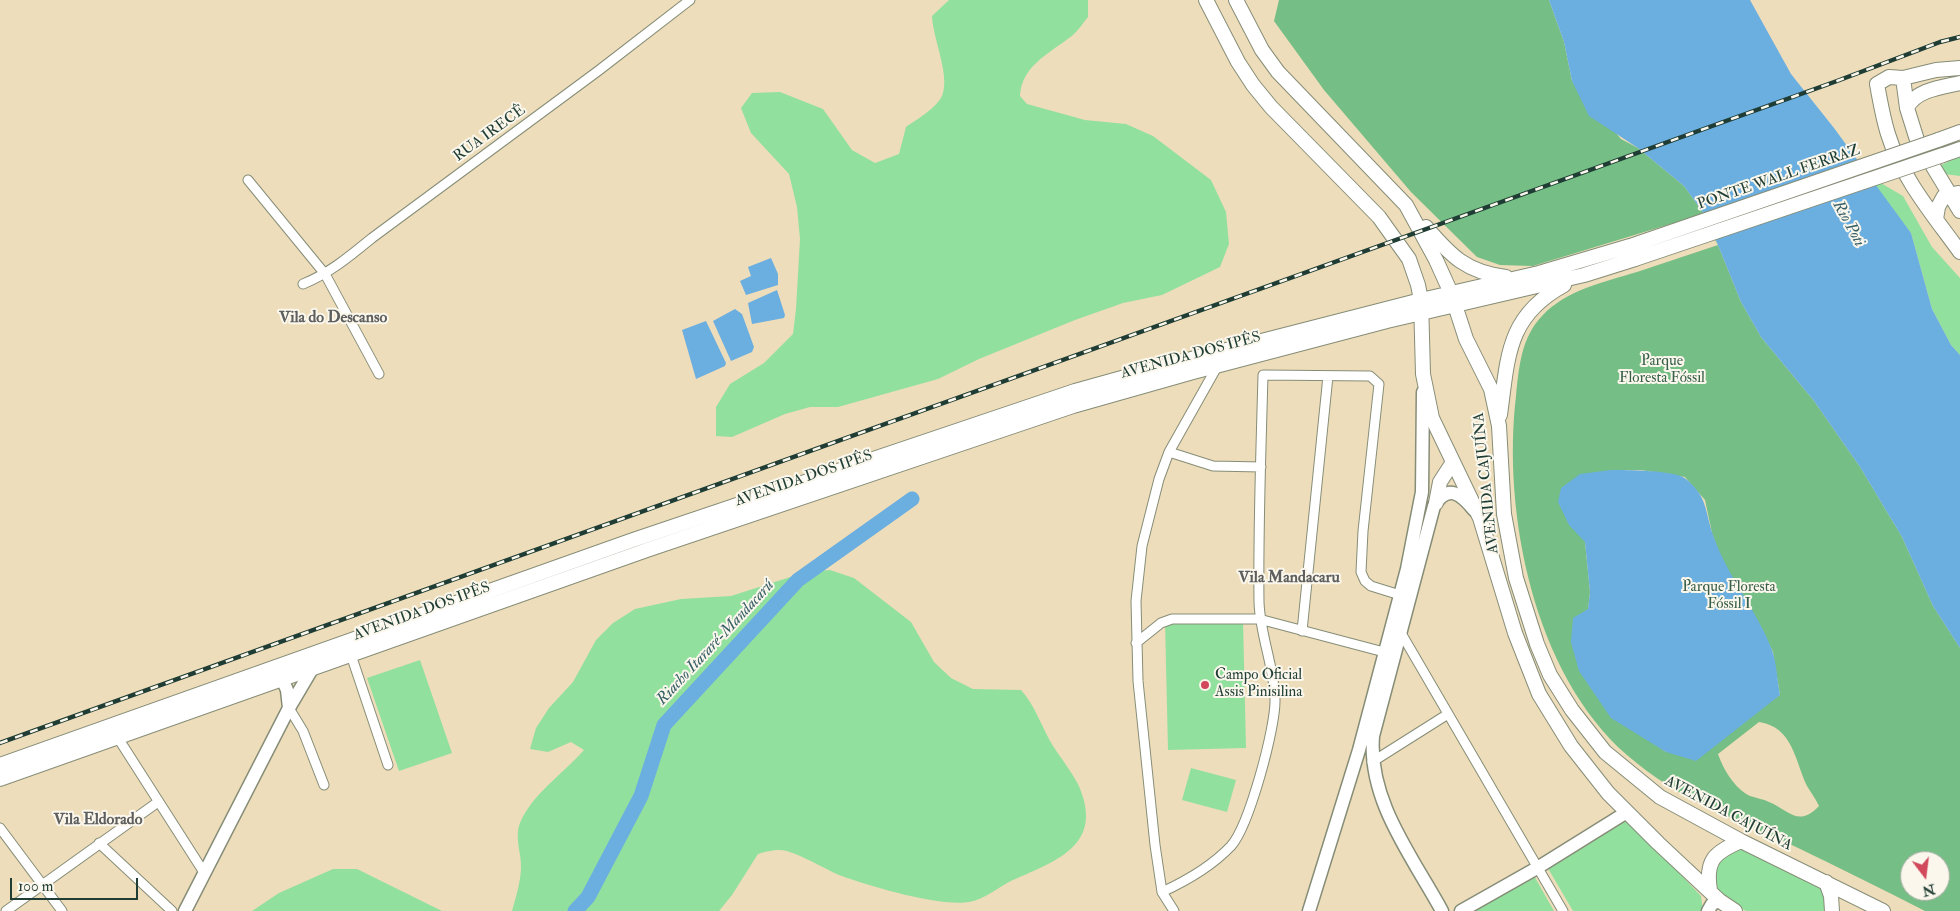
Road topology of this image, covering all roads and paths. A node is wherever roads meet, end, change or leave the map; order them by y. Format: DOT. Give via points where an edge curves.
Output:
graph roads {
  1 [pos="1206,0"];
  2 [pos="1236,0"];
  3 [pos="683,2"];
  4 [pos="1960,68"];
  5 [pos="1903,78"];
  6 [pos="1960,83"];
  7 [pos="1907,108"];
  8 [pos="1960,132"];
  9 [pos="1960,149"];
  10 [pos="248,180"];
  11 [pos="1955,194"];
  12 [pos="1406,204"];
  13 [pos="1960,211"];
  14 [pos="1936,219"];
  15 [pos="1960,252"];
  16 [pos="1632,253"];
  17 [pos="325,274"];
  18 [pos="1584,275"];
  19 [pos="1517,278"];
  20 [pos="303,284"];
  21 [pos="1451,293"];
  22 [pos="1421,300"];
  23 [pos="1455,307"];
  24 [pos="1422,315"];
  25 [pos="1218,365"];
  26 [pos="380,374"];
  27 [pos="1422,374"];
  28 [pos="1328,376"];
  29 [pos="1499,426"];
  30 [pos="1169,452"];
  31 [pos="906,454"];
  32 [pos="1453,462"];
  33 [pos="1261,467"];
  34 [pos="1436,503"];
  35 [pos="1480,518"];
  36 [pos="646,543"];
  37 [pos="1405,589"];
  38 [pos="1259,619"];
  39 [pos="1302,630"];
  40 [pos="1401,633"];
  41 [pos="1136,643"];
  42 [pos="1384,652"];
  43 [pos="307,655"];
  44 [pos="351,655"];
  45 [pos="312,669"];
  46 [pos="279,672"];
  47 [pos="289,708"];
  48 [pos="1448,714"];
  49 [pos="118,738"];
  50 [pos="1372,762"];
  51 [pos="0,765"];
  52 [pos="388,765"];
  53 [pos="0,779"];
  54 [pos="324,785"];
  55 [pos="158,802"];
  56 [pos="1627,812"];
  57 [pos="0,828"];
  58 [pos="1740,841"];
  59 [pos="100,844"];
  60 [pos="1537,868"];
  61 [pos="205,874"];
  62 [pos="1826,882"];
  63 [pos="42,885"];
  64 [pos="1710,890"];
  65 [pos="1162,892"];
  66 [pos="1720,901"];
  67 [pos="6,911"];
  68 [pos="62,911"];
  69 [pos="172,911"];
  70 [pos="185,911"];
  71 [pos="1174,911"];
  72 [pos="1309,911"];
  73 [pos="1442,911"];
  74 [pos="1461,911"];
  75 [pos="1563,911"];
  76 [pos="1708,911"];
  77 [pos="1734,911"];
  78 [pos="1832,911"];
  79 [pos="1883,911"];
  1 -- 22 [label="main road, AVENIDA CAJUÍNA" via="1253,85 1394,235 1414,270"];
  2 -- 12 [label="main road" via="1262,50 1291,88"];
  3 -- 17 [label="street, RUA IRECÊ" via="598,72"];
  4 -- 5 [label="main road"];
  5 -- 7 [label="main road"];
  5 -- 14 [label="main road" via="1889,77 1877,84 1883,114 1895,151"];
  6 -- 7 [label="main road" via="1919,95 1910,101"];
  7 -- 11 [label="main road" via="1917,140"];
  8 -- 16 [label="main road, PONTE WALL FERRAZ, bridge"];
  9 -- 16 [label="main road, PONTE WALL FERRAZ, bridge"];
  10 -- 17 [label="street"];
  11 -- 13 [label="main road"];
  11 -- 14 [label="main road" via="1944,196"];
  12 -- 19 [label="main road" via="1457,260 1488,275"];
  12 -- 21 [label="main road, AVENIDA CAJUÍNA"];
  14 -- 15 [label="main road"];
  16 -- 18 [label="main road, AVENIDA DOS IPÊS"];
  16 -- 19 [label="main road, AVENIDA DOS IPÊS"];
  17 -- 20 [label="street, RUA IRECÊ"];
  17 -- 26 [label="street"];
  18 -- 23 [label="main road, AVENIDA DOS IPÊS"];
  18 -- 29 [label="main road" via="1543,298 1529,310 1520,324 1508,362"];
  19 -- 21 [label="main road, AVENIDA DOS IPÊS"];
  21 -- 22 [label="main road, AVENIDA DOS IPÊS"];
  21 -- 23 [label="main road, AVENIDA CAJUÍNA"];
  21 -- 24 [label="main road"];
  22 -- 24 [label="main road, AVENIDA CAJUÍNA"];
  22 -- 31 [label="main road, AVENIDA DOS IPÊS" via="1118,378"];
  23 -- 24 [label="main road, AVENIDA DOS IPÊS"];
  23 -- 29 [label="main road, AVENIDA CAJUÍNA" via="1466,339 1491,389"];
  24 -- 25 [label="main road, AVENIDA DOS IPÊS" via="1387,321"];
  24 -- 27 [label="main road, AVENIDA CAJUÍNA"];
  25 -- 30 [label="street"];
  25 -- 31 [label="main road, AVENIDA DOS IPÊS"];
  27 -- 32 [label="main road, AVENIDA CAJUÍNA" via="1432,418"];
  27 -- 37 [label="main road" via="1424,468"];
  28 -- 33 [label="street" via="1263,375"];
  28 -- 37 [label="street" via="1370,376 1380,388 1361,572 1365,582 1371,586"];
  28 -- 39 [label="street"];
  29 -- 58 [label="main road, AVENIDA CAJUÍNA" via="1504,514 1516,578 1537,644 1562,696 1604,752 1638,781 1660,797"];
  30 -- 33 [label="street" via="1213,466"];
  30 -- 41 [label="street" via="1142,546 1136,601"];
  31 -- 36 [label="main road, AVENIDA DOS IPÊS"];
  32 -- 34 [label="main road" via="1440,482"];
  32 -- 35 [label="main road, AVENIDA CAJUÍNA"];
  33 -- 38 [label="street"];
  34 -- 35 [label="main road" via="1446,494 1457,494"];
  34 -- 37 [label="main road"];
  35 -- 56 [label="main road, AVENIDA CAJUÍNA" via="1515,633 1538,694 1588,770"];
  36 -- 43 [label="main road, AVENIDA DOS IPÊS"];
  36 -- 44 [label="main road, AVENIDA DOS IPÊS"];
  37 -- 40 [label="main road"];
  37 -- 42 [label="main road"];
  38 -- 39 [label="street"];
  38 -- 41 [label="street" via="1172,619 1161,623"];
  38 -- 65 [label="street" via="1271,665 1275,710 1270,740 1243,826 1231,846 1217,858"];
  39 -- 42 [label="street"];
  40 -- 48 [label="street"];
  40 -- 50 [label="main road" via="1373,736"];
  41 -- 65 [label="street" via="1147,784"];
  42 -- 72 [label="main road" via="1359,750"];
  43 -- 45 [label="main road"];
  43 -- 46 [label="main road, AVENIDA DOS IPÊS"];
  44 -- 45 [label="main road, AVENIDA DOS IPÊS"];
  44 -- 52 [label="street"];
  45 -- 46 [label="main road, AVENIDA DOS IPÊS"];
  45 -- 47 [label="main road"];
  46 -- 47 [label="main road" via="287,690"];
  46 -- 49 [label="main road, AVENIDA DOS IPÊS"];
  46 -- 51 [label="main road, AVENIDA DOS IPÊS"];
  47 -- 54 [label="street" via="303,731"];
  47 -- 61 [label="main road"];
  48 -- 50 [label="street"];
  48 -- 60 [label="street"];
  49 -- 53 [label="main road, AVENIDA DOS IPÊS"];
  49 -- 55 [label="street"];
  50 -- 73 [label="main road" via="1379,793 1388,813"];
  55 -- 59 [label="street"];
  55 -- 61 [label="street"];
  56 -- 60 [label="main road"];
  56 -- 64 [label="main road, AVENIDA CAJUÍNA"];
  57 -- 63 [label="street"];
  58 -- 62 [label="main road, AVENIDA CAJUÍNA"];
  58 -- 64 [label="main road" via="1726,847 1713,859 1708,870"];
  59 -- 63 [label="street"];
  59 -- 69 [label="street"];
  60 -- 74 [label="main road"];
  60 -- 75 [label="street"];
  61 -- 70 [label="main road"];
  62 -- 78 [label="main road"];
  62 -- 79 [label="main road, AVENIDA CAJUÍNA"];
  63 -- 67 [label="street"];
  63 -- 68 [label="street"];
  64 -- 66 [label="main road, AVENIDA CAJUÍNA"];
  65 -- 71 [label="street"];
  66 -- 76 [label="main road" via="1712,904"];
  66 -- 77 [label="main road, AVENIDA CAJUÍNA"];
}
